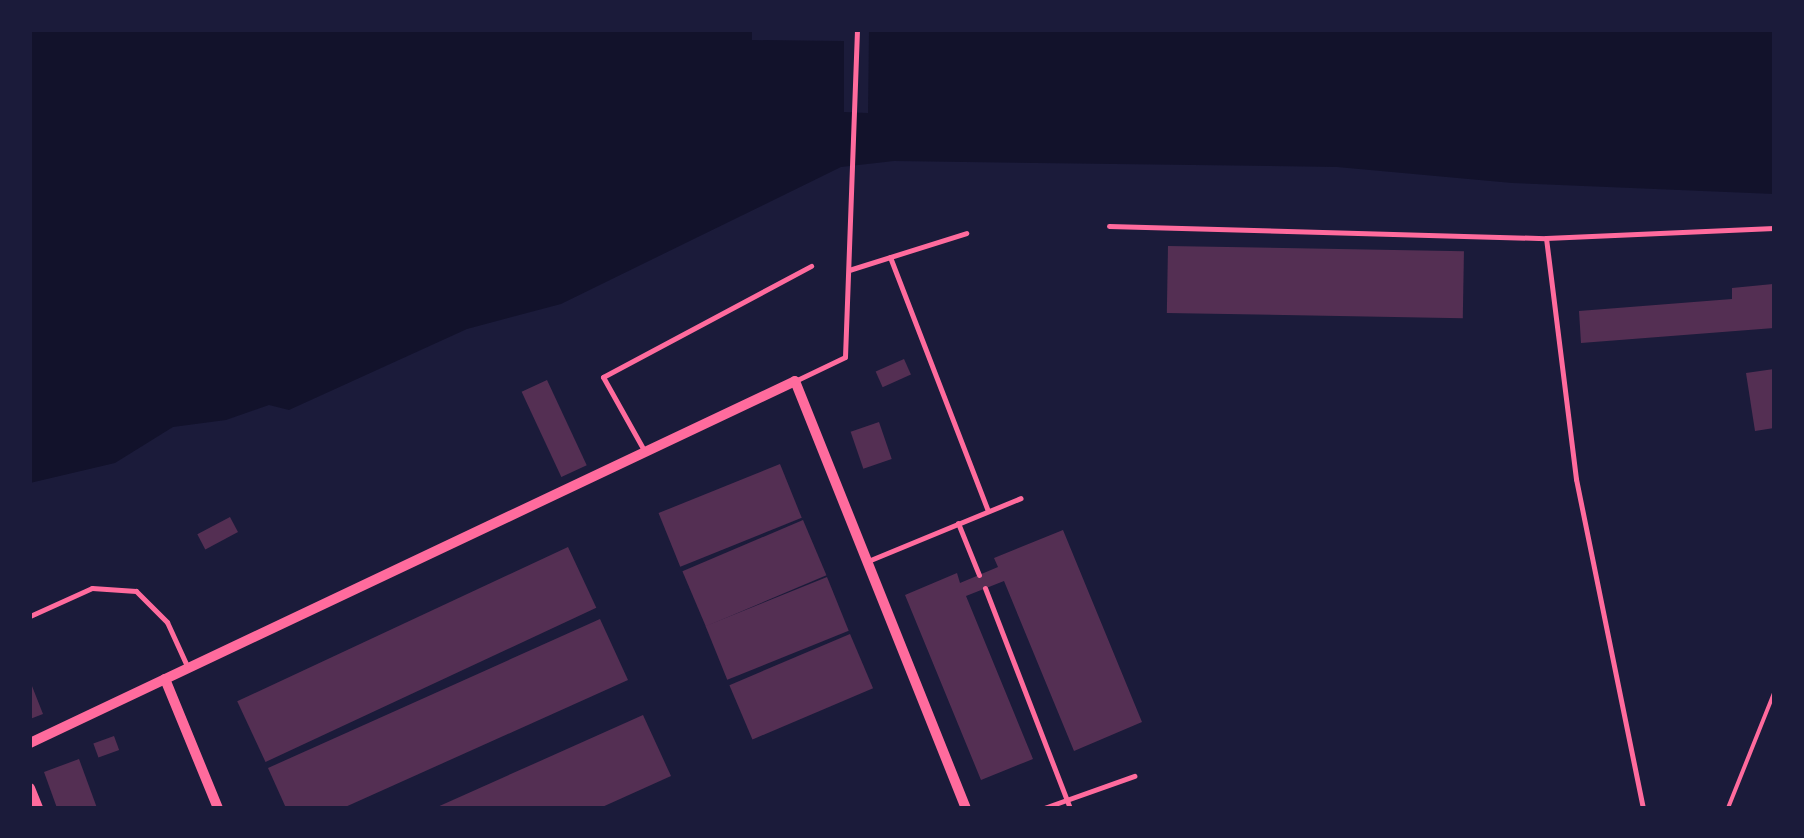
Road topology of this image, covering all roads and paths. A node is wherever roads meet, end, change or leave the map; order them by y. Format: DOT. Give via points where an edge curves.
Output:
graph roads {
  1 [pos="857,30"];
  2 [pos="1109,226"];
  3 [pos="1774,228"];
  4 [pos="966,233"];
  5 [pos="1546,238"];
  6 [pos="890,257"];
  7 [pos="811,266"];
  8 [pos="849,270"];
  9 [pos="796,380"];
  10 [pos="644,452"];
  11 [pos="1021,498"];
  12 [pos="988,511"];
  13 [pos="958,523"];
  14 [pos="868,560"];
  15 [pos="980,575"];
  16 [pos="985,588"];
  17 [pos="30,616"];
  18 [pos="188,668"];
  19 [pos="164,679"];
  20 [pos="1774,694"];
  21 [pos="30,742"];
  22 [pos="1134,776"];
  23 [pos="30,788"];
  24 [pos="1067,800"];
  25 [pos="38,808"];
  26 [pos="218,808"];
  27 [pos="966,808"];
  28 [pos="1044,808"];
  29 [pos="1070,808"];
  30 [pos="1644,808"];
  31 [pos="1728,808"];
  1 -- 8 [label="lane"];
  2 -- 5 [label="lane"];
  3 -- 5 [label="lane"];
  4 -- 6 [label="lane"];
  5 -- 30 [label="lane" via="1576,479"];
  6 -- 8 [label="lane"];
  6 -- 12 [label="lane"];
  7 -- 10 [label="lane" via="603,377"];
  8 -- 9 [label="lane" via="844,357"];
  9 -- 10 [label="street"];
  9 -- 14 [label="street"];
  10 -- 18 [label="street"];
  11 -- 12 [label="lane"];
  12 -- 13 [label="lane"];
  13 -- 14 [label="lane"];
  13 -- 15 [label="lane"];
  14 -- 27 [label="street"];
  16 -- 24 [label="lane"];
  17 -- 18 [label="lane" via="92,588 136,592 160,613"];
  18 -- 19 [label="street"];
  19 -- 21 [label="street"];
  19 -- 26 [label="street"];
  20 -- 31 [label="path"];
  22 -- 24 [label="lane"];
  23 -- 25 [label="street"];
  24 -- 28 [label="lane"];
  24 -- 29 [label="lane"];
}
